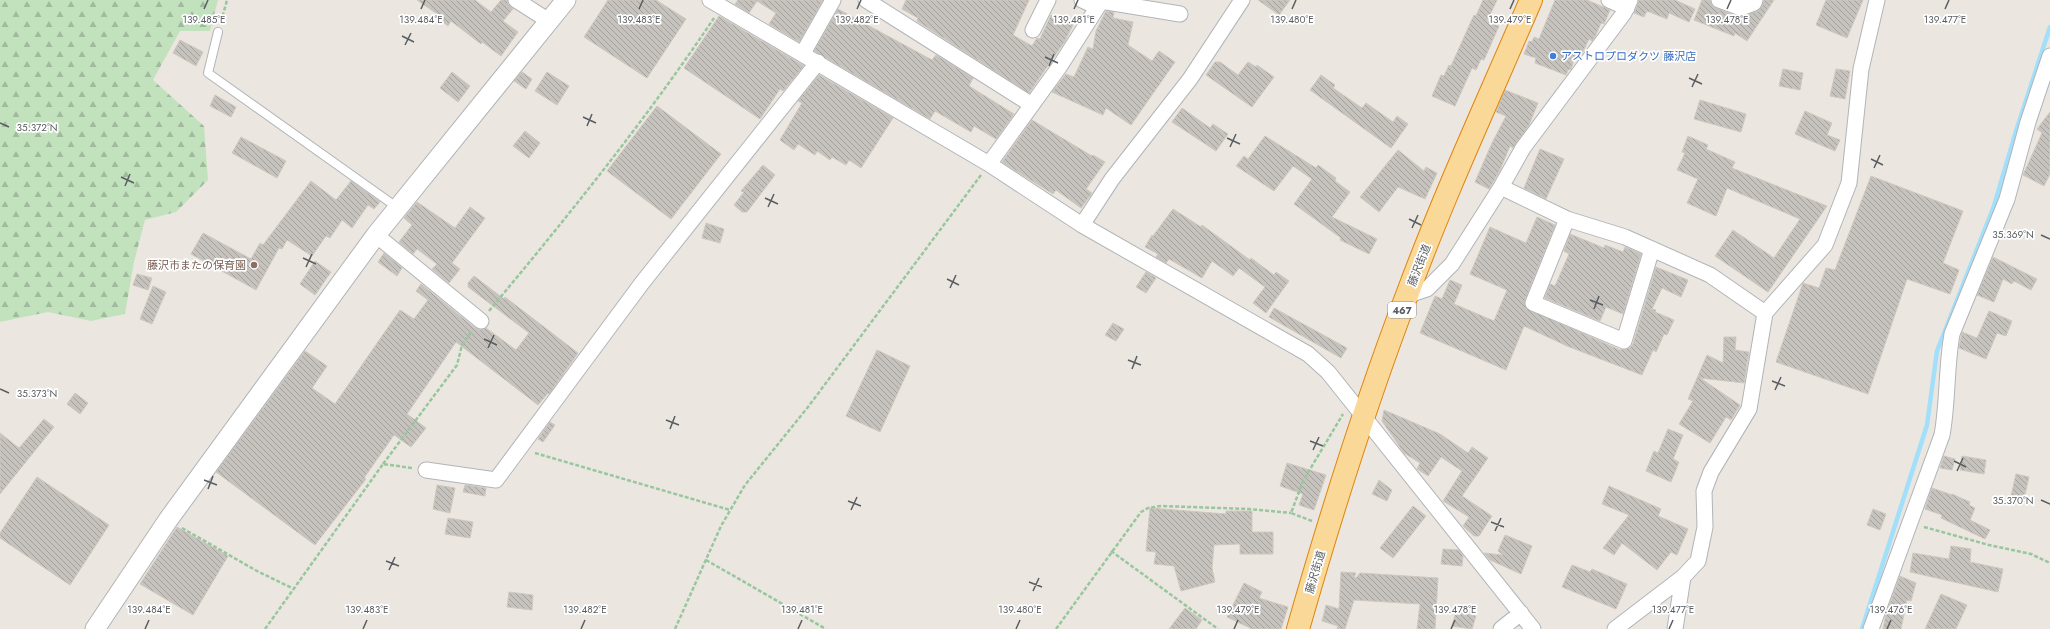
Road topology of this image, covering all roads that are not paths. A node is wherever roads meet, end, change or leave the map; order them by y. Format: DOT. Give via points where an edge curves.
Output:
graph roads {
  1 [pos="516,0"];
  2 [pos="566,0"];
  3 [pos="833,0"];
  4 [pos="866,0"];
  5 [pos="1048,0"];
  6 [pos="1082,0"];
  7 [pos="1242,0"];
  8 [pos="1531,0"];
  9 [pos="1609,0"];
  10 [pos="1719,0"];
  11 [pos="1755,0"];
  12 [pos="1877,0"];
  13 [pos="1100,3"];
  14 [pos="723,4"];
  15 [pos="1628,4"];
  16 [pos="1180,14"];
  17 [pos="549,21"];
  18 [pos="1033,30"];
  19 [pos="218,32"];
  20 [pos="803,53"];
  21 [pos="2050,56"];
  22 [pos="818,62"];
  23 [pos="1032,105"];
  24 [pos="989,164"];
  25 [pos="1502,187"];
  26 [pos="398,208"];
  27 [pos="1567,219"];
  28 [pos="1082,225"];
  29 [pos="376,235"];
  30 [pos="1652,249"];
  31 [pos="1406,296"];
  32 [pos="1765,313"];
  33 [pos="481,321"];
  34 [pos="1358,409"];
  35 [pos="426,470"];
  36 [pos="1683,577"];
  37 [pos="1521,613"];
  38 [pos="95,629"];
  39 [pos="1298,629"];
  40 [pos="1502,629"];
  41 [pos="1533,629"];
  42 [pos="1615,629"];
  43 [pos="1675,629"];
  44 [pos="1871,629"];
  1 -- 17 [label="street"];
  2 -- 17 [label="street"];
  3 -- 20 [label="street"];
  4 -- 23 [label="street"];
  5 -- 18 [label="street"];
  6 -- 13 [label="street"];
  7 -- 28 [label="street" via="1190,79 1116,173"];
  8 -- 31 [label="highway, 藤沢街道 / 467"];
  9 -- 15 [label="street"];
  10 -- 11 [label="street" via="1741,8 1754,3"];
  12 -- 32 [label="street" via="1861,69 1849,183 1825,245"];
  13 -- 16 [label="street"];
  13 -- 23 [label="street"];
  14 -- 20 [label="street"];
  15 -- 25 [label="street" via="1523,148"];
  17 -- 26 [label="street"];
  19 -- 26 [label="lane" via="208,73"];
  20 -- 22 [label="street"];
  21 -- 44 [label="street" via="2028,122 2007,199 1952,334 1948,355 1947,410 1942,436"];
  22 -- 24 [label="street"];
  22 -- 35 [label="street" via="642,283 496,480"];
  23 -- 24 [label="street"];
  24 -- 28 [label="street"];
  25 -- 27 [label="street"];
  25 -- 31 [label="street" via="1452,264 1427,289"];
  26 -- 29 [label="street"];
  27 -- 30 [label="street"];
  27 -- 30 [label="street" via="1533,303 1624,341"];
  28 -- 34 [label="street" via="1308,354 1328,372"];
  29 -- 33 [label="street"];
  29 -- 38 [label="street" via="168,520"];
  30 -- 32 [label="street" via="1710,275"];
  31 -- 34 [label="highway, 藤沢街道 / 467"];
  32 -- 36 [label="street" via="1749,409 1711,472 1704,491 1705,527 1698,561"];
  34 -- 37 [label="street"];
  34 -- 39 [label="highway, 藤沢街道 / 467" via="1328,527"];
  36 -- 42 [label="street"];
  36 -- 43 [label="street"];
  37 -- 40 [label="street"];
  37 -- 41 [label="street"];
}
